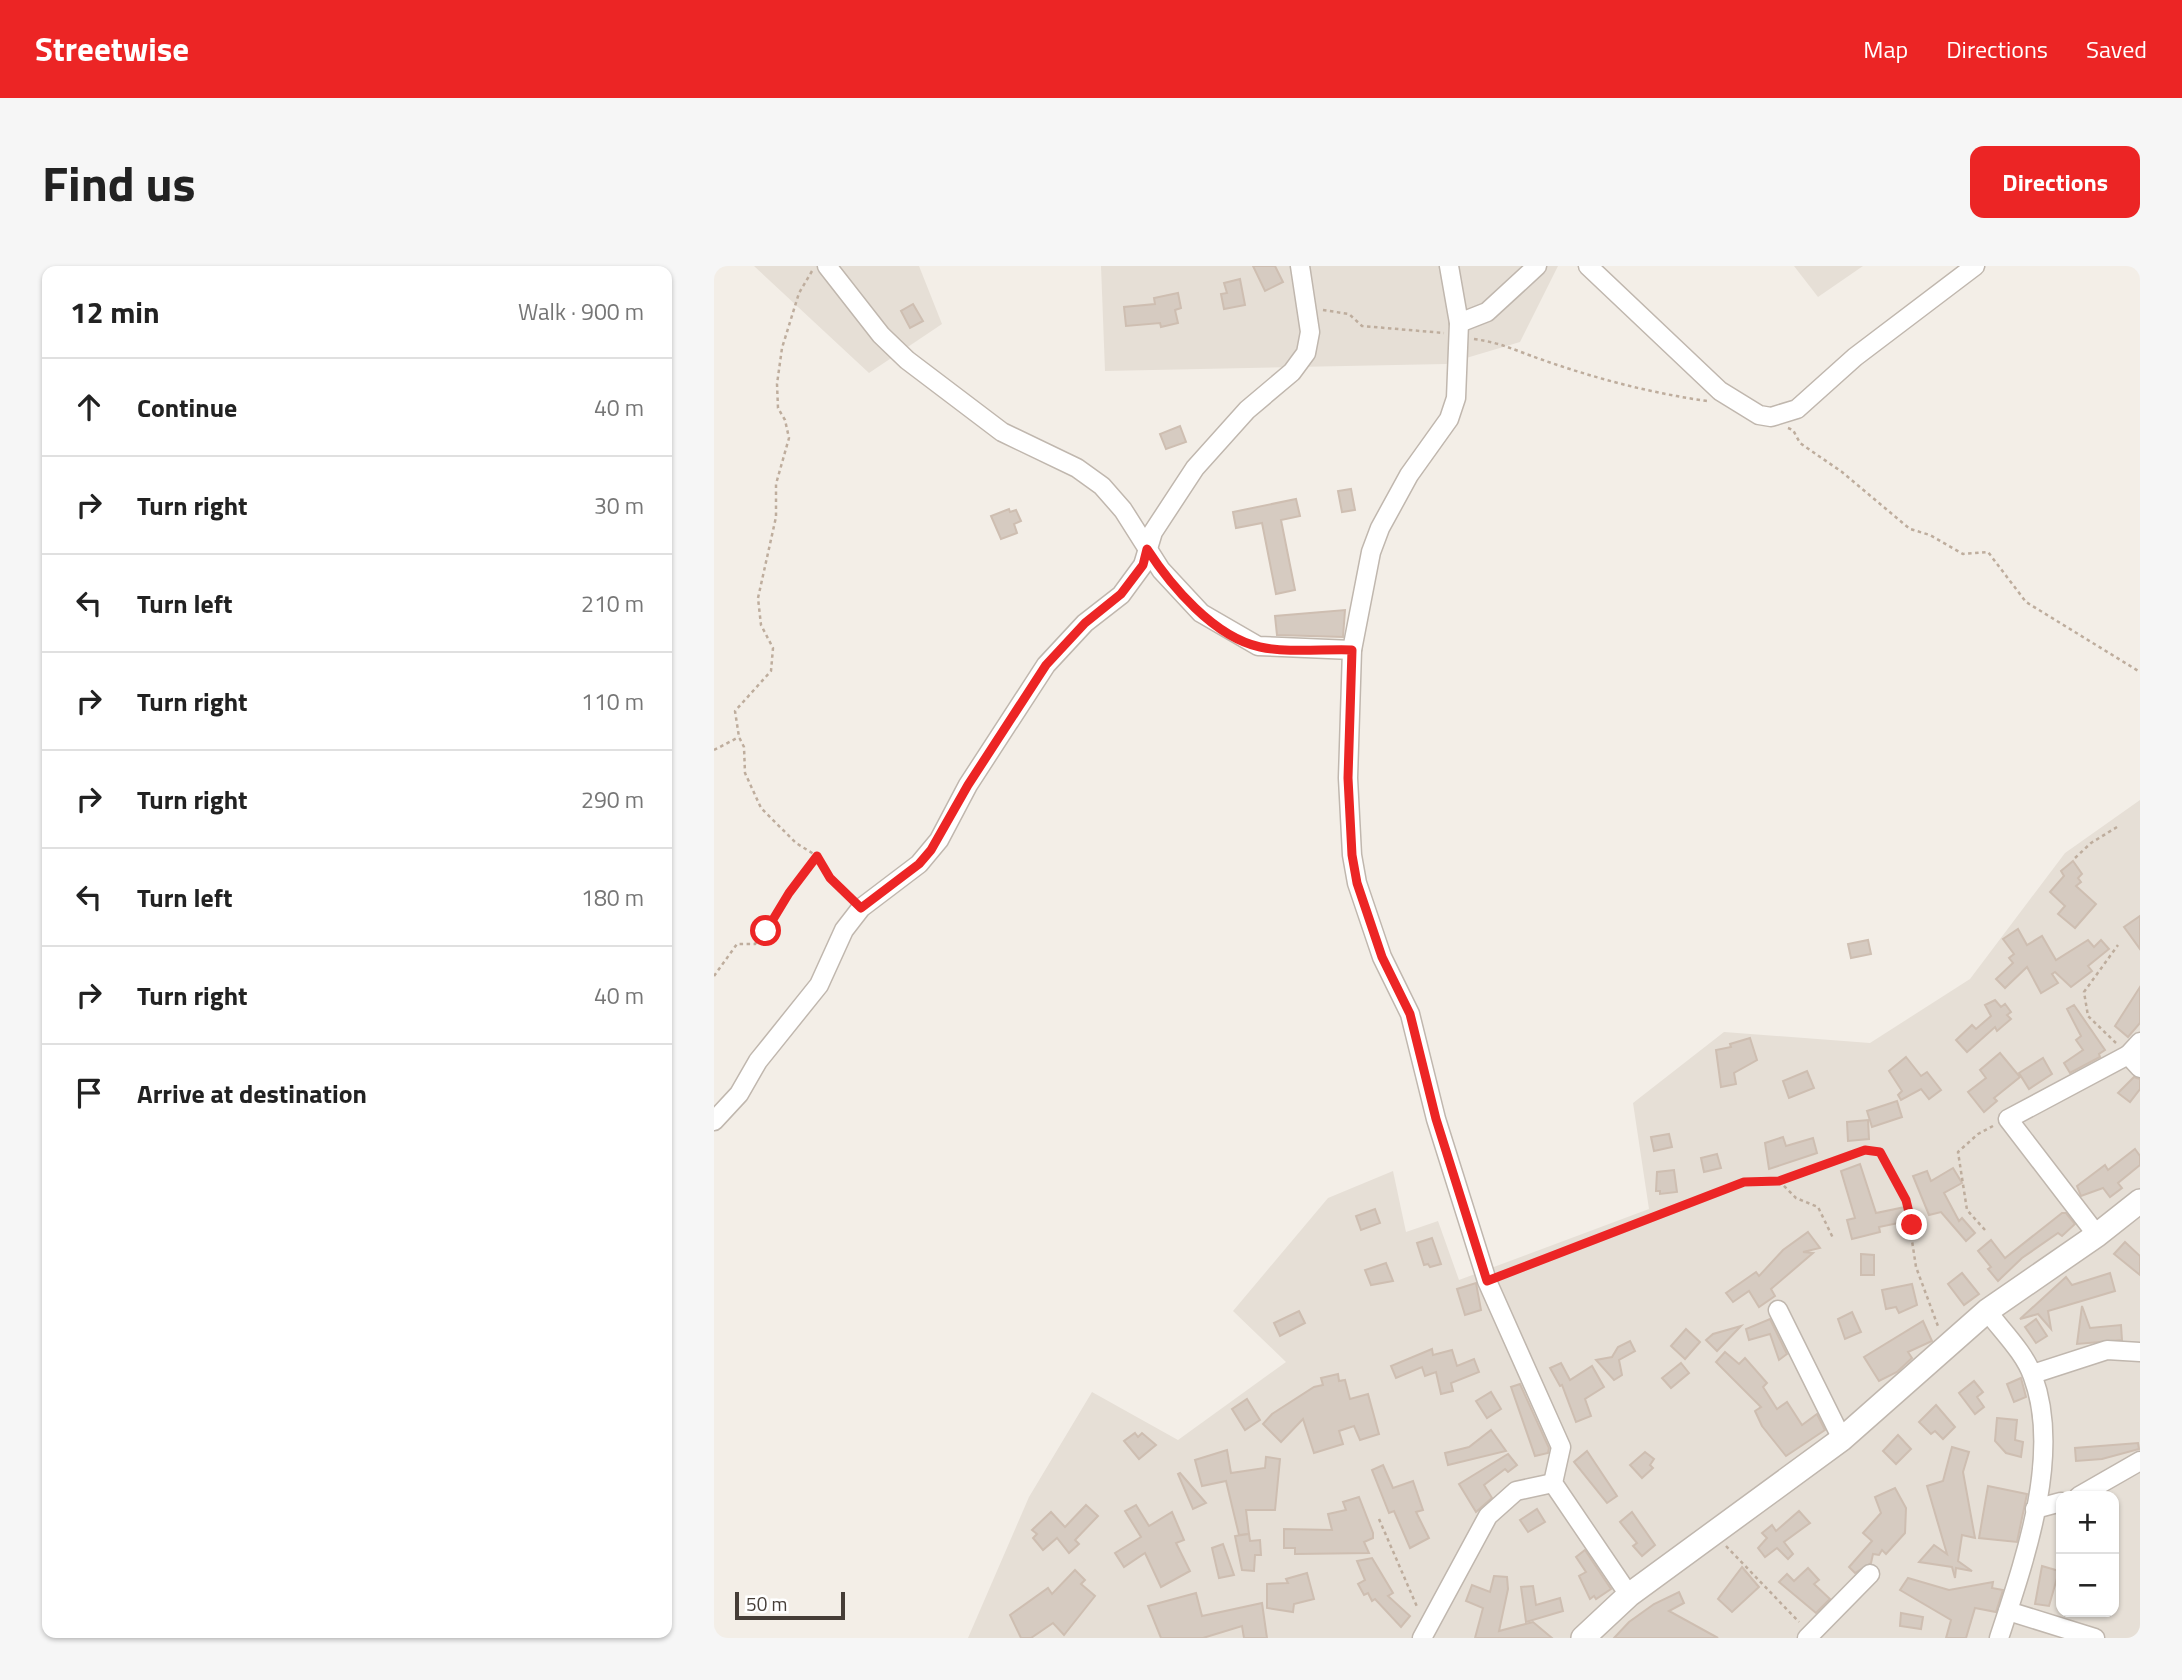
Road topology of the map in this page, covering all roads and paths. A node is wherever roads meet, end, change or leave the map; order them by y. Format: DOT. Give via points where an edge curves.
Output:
graph roads {
  1 [pos="815,266"];
  2 [pos="827,266"];
  3 [pos="1300,266"];
  4 [pos="1449,266"];
  5 [pos="1537,266"];
  6 [pos="1588,266"];
  7 [pos="1975,266"];
  8 [pos="1306,307"];
  9 [pos="1459,330"];
  10 [pos="1716,403"];
  11 [pos="1783,427"];
  12 [pos="1147,549"];
  13 [pos="1352,650"];
  14 [pos="2140,672"];
  15 [pos="739,737"];
  16 [pos="714,750"];
  17 [pos="2117,827"];
  18 [pos="817,856"];
  19 [pos="2075,858"];
  20 [pos="861,908"];
  21 [pos="2118,946"];
  22 [pos="714,976"];
  23 [pos="2136,1055"];
  24 [pos="2008,1119"];
  25 [pos="714,1121"];
  26 [pos="1779,1181"];
  27 [pos="2140,1200"];
  28 [pos="1985,1230"];
  29 [pos="2097,1235"];
  30 [pos="1833,1238"];
  31 [pos="1487,1281"];
  32 [pos="1778,1310"];
  33 [pos="1987,1311"];
  34 [pos="1946,1347"];
  35 [pos="2140,1352"];
  36 [pos="2033,1374"];
  37 [pos="1843,1439"];
  38 [pos="2140,1461"];
  39 [pos="1553,1483"];
  40 [pos="2088,1491"];
  41 [pos="2056,1504"];
  42 [pos="2035,1510"];
  43 [pos="1379,1519"];
  44 [pos="1715,1535"];
  45 [pos="1870,1574"];
  46 [pos="1629,1595"];
  47 [pos="2008,1611"];
  48 [pos="1423,1635"];
  49 [pos="1809,1636"];
  50 [pos="1583,1638"];
  51 [pos="1999,1638"];
  52 [pos="2095,1638"];
  1 -- 15 [label="path" via="799,293 782,348 777,384 778,408 789,438 776,484 776,517 758,598 761,625 773,648 771,671 735,711"];
  2 -- 12 [label="street" via="893,347 1002,432 1077,468 1102,486"];
  3 -- 8 [label="street"];
  4 -- 9 [label="street"];
  5 -- 9 [label="street" via="1487,312"];
  6 -- 7 [label="street" via="1720,391 1759,415 1772,417 1797,409 1855,357"];
  8 -- 9 [label="path" via="1349,314 1362,326 1437,334"];
  8 -- 12 [label="street" via="1310,332 1306,353 1195,468 1160,519"];
  9 -- 10 [label="path" via="1660,394"];
  9 -- 13 [label="street" via="1459,376 1449,419 1409,475 1380,528"];
  11 -- 14 [label="path" via="1793,430 1801,443 1910,529 1963,554 1988,552 2026,602"];
  12 -- 13 [label="street" via="1185,599 1244,640 1273,648"];
  12 -- 20 [label="street" via="1143,565 1121,594 1085,623 1046,665 931,850"];
  13 -- 31 [label="street" via="1348,778 1357,883 1382,957 1410,1014 1436,1119"];
  15 -- 16 [label="path"];
  15 -- 18 [label="path" via="745,773 761,808 796,844"];
  17 -- 19 [label="path"];
  18 -- 20 [label="path" via="830,878"];
  18 -- 22 [label="path" via="755,944 737,944"];
  20 -- 25 [label="street" via="844,930 818,985"];
  21 -- 23 [label="path" via="2084,992 2088,1016"];
  23 -- 24 [label="street"];
  24 -- 28 [label="path" via="1978,1133 1958,1152 1967,1210"];
  24 -- 29 [label="street"];
  26 -- 30 [label="path" via="1796,1198 1818,1207"];
  26 -- 31 [label="path" via="1744,1182"];
  26 -- 34 [label="path" via="1865,1150 1880,1152 1906,1200 1916,1267"];
  27 -- 29 [label="street"];
  29 -- 33 [label="street"];
  31 -- 39 [label="street" via="1561,1447"];
  32 -- 37 [label="street"];
  33 -- 34 [label="street"];
  33 -- 36 [label="street"];
  34 -- 37 [label="street"];
  35 -- 36 [label="street" via="2107,1350"];
  36 -- 42 [label="street" via="2044,1438"];
  37 -- 44 [label="street"];
  38 -- 40 [label="street"];
  39 -- 46 [label="street"];
  39 -- 48 [label="street" via="1516,1491 1488,1516"];
  41 -- 42 [label="street"];
  42 -- 47 [label="street"];
  43 -- 48 [label="path" via="1394,1548"];
  44 -- 46 [label="street"];
  44 -- 49 [label="path"];
  45 -- 49 [label="street"];
  46 -- 50 [label="street"];
  47 -- 51 [label="street"];
  47 -- 52 [label="street"];
}
